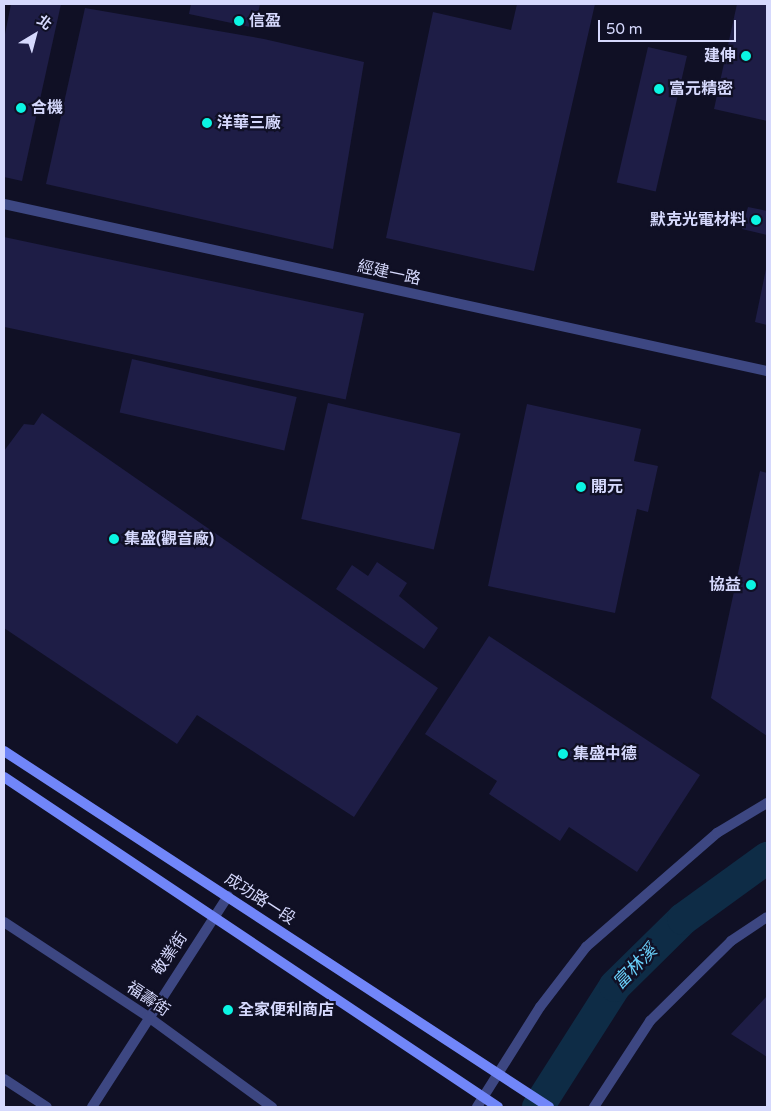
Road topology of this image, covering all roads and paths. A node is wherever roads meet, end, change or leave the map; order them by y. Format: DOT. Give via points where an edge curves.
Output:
graph roads {
  1 [pos="4,204"];
  2 [pos="767,371"];
  3 [pos="4,751"];
  4 [pos="4,777"];
  5 [pos="767,803"];
  6 [pos="228,896"];
  7 [pos="214,917"];
  8 [pos="767,917"];
  9 [pos="4,922"];
  10 [pos="147,1016"];
  11 [pos="498,1073"];
  12 [pos="4,1080"];
  13 [pos="483,1097"];
  14 [pos="47,1107"];
  15 [pos="92,1107"];
  16 [pos="272,1107"];
  17 [pos="476,1107"];
  18 [pos="498,1107"];
  19 [pos="549,1107"];
  20 [pos="594,1107"];
  1 -- 2 [label="street, 經建一路"];
  3 -- 6 [label="street, 成功路一段"];
  4 -- 7 [label="street"];
  5 -- 11 [label="street" via="716,833 586,947"];
  6 -- 7 [label="street, 敬業街"];
  6 -- 11 [label="street, 成功路一段"];
  7 -- 10 [label="street, 敬業街"];
  7 -- 13 [label="street"];
  8 -- 20 [label="street" via="731,941 650,1021"];
  9 -- 10 [label="street, 福壽街"];
  10 -- 15 [label="street, 敬業街"];
  10 -- 16 [label="street, 福壽街"];
  11 -- 13 [label="street"];
  11 -- 19 [label="street, 成功路一段"];
  12 -- 14 [label="street"];
  13 -- 17 [label="street"];
  13 -- 18 [label="street"];
}
